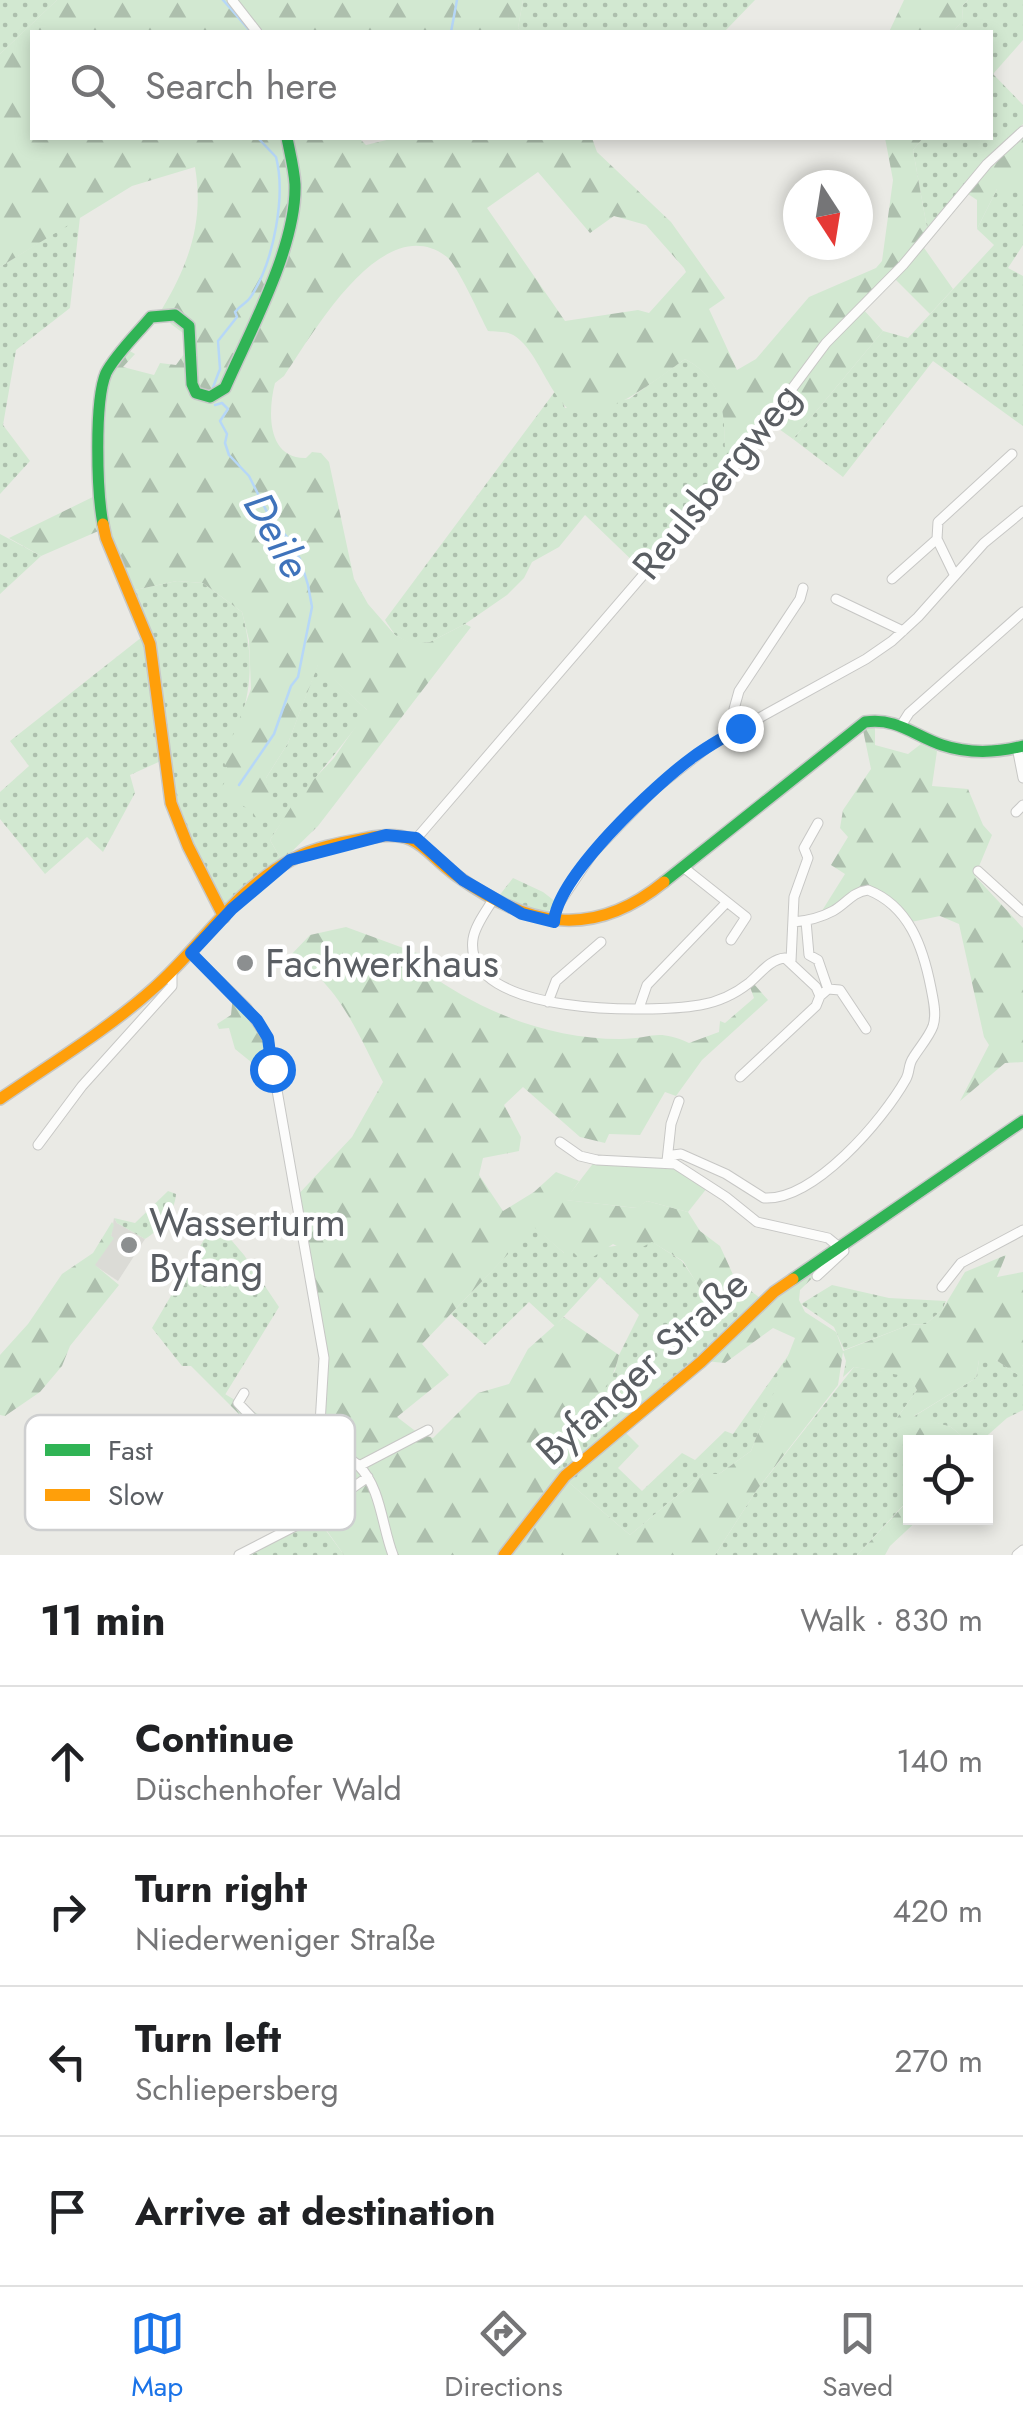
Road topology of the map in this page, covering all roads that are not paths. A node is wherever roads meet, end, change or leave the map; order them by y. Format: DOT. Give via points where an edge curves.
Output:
graph roads {
  1 [pos="232,0"];
  2 [pos="255,30"];
  3 [pos="1023,131"];
  4 [pos="287,140"];
  5 [pos="1012,454"];
  6 [pos="1023,511"];
  7 [pos="937,539"];
  8 [pos="954,574"];
  9 [pos="892,579"];
  10 [pos="803,588"];
  11 [pos="836,599"];
  12 [pos="1023,612"];
  13 [pos="904,631"];
  14 [pos="902,724"];
  15 [pos="740,728"];
  16 [pos="1020,746"];
  17 [pos="1023,778"];
  18 [pos="818,823"];
  19 [pos="416,838"];
  20 [pos="683,867"];
  21 [pos="978,872"];
  22 [pos="494,898"];
  23 [pos="727,902"];
  24 [pos="1023,912"];
  25 [pos="224,917"];
  26 [pos="806,921"];
  27 [pos="554,922"];
  28 [pos="793,922"];
  29 [pos="731,940"];
  30 [pos="601,942"];
  31 [pos="191,953"];
  32 [pos="791,960"];
  33 [pos="172,972"];
  34 [pos="824,992"];
  35 [pos="548,1002"];
  36 [pos="639,1008"];
  37 [pos="866,1028"];
  38 [pos="740,1077"];
  39 [pos="0,1099"];
  40 [pos="678,1100"];
  41 [pos="1023,1121"];
  42 [pos="560,1142"];
  43 [pos="38,1145"];
  44 [pos="669,1163"];
  45 [pos="1023,1230"];
  46 [pos="841,1246"];
  47 [pos="817,1276"];
  48 [pos="942,1288"];
  49 [pos="244,1393"];
  50 [pos="249,1415"];
  51 [pos="322,1415"];
  52 [pos="428,1430"];
  53 [pos="355,1464"];
  54 [pos="359,1466"];
  55 [pos="368,1477"];
  56 [pos="355,1486"];
  57 [pos="288,1530"];
  58 [pos="240,1555"];
  59 [pos="393,1555"];
  60 [pos="504,1555"];
  1 -- 2 [label="street"];
  3 -- 19 [label="street, Reulsbergweg" via="834,334 729,474"];
  4 -- 25 [label="street" via="296,182 290,222 278,267 225,388 210,397 196,393 188,326 178,316 159,315 145,322 110,368 101,406 98,479 106,538 152,650 171,803"];
  5 -- 7 [label="street" via="942,517"];
  6 -- 8 [label="street"];
  7 -- 8 [label="street"];
  7 -- 9 [label="street"];
  8 -- 13 [label="street"];
  10 -- 15 [label="street" via="735,701"];
  11 -- 13 [label="street"];
  12 -- 14 [label="street"];
  13 -- 15 [label="street"];
  14 -- 16 [label="street" via="952,748 995,752"];
  14 -- 20 [label="street" via="878,719 858,725"];
  15 -- 27 [label="street" via="693,757 638,805 572,881"];
  16 -- 17 [label="street"];
  18 -- 28 [label="street" via="804,848 808,858 796,887"];
  19 -- 22 [label="street" via="450,872"];
  19 -- 25 [label="street" via="386,835 296,857"];
  20 -- 23 [label="street"];
  20 -- 27 [label="street" via="618,914"];
  21 -- 24 [label="street"];
  22 -- 27 [label="street"];
  22 -- 35 [label="street" via="473,937 477,962 514,992"];
  23 -- 29 [label="street" via="746,917"];
  23 -- 36 [label="street" via="647,986"];
  25 -- 31 [label="street"];
  26 -- 28 [label="street"];
  26 -- 34 [label="street"];
  26 -- 44 [label="street" via="868,890 908,922 934,1000 933,1027 908,1077 844,1155 806,1186 774,1199 756,1196 680,1154"];
  28 -- 32 [label="street"];
  30 -- 35 [label="street" via="588,946 554,984"];
  31 -- 33 [label="street"];
  31 -- 51 [label="street" via="268,1038 324,1358"];
  32 -- 34 [label="street"];
  32 -- 36 [label="street" via="778,958 716,1001"];
  33 -- 39 [label="street"];
  33 -- 43 [label="street" via="174,983 162,999"];
  34 -- 37 [label="street" via="840,990"];
  34 -- 38 [label="street"];
  35 -- 36 [label="street"];
  40 -- 44 [label="street"];
  41 -- 46 [label="street, Byfanger Straße"];
  42 -- 44 [label="street" via="596,1160"];
  44 -- 46 [label="street" via="757,1222"];
  45 -- 48 [label="street" via="961,1263"];
  46 -- 47 [label="street, Byfanger Straße" via="844,1251"];
  46 -- 60 [label="street, Byfanger Straße" via="774,1292 564,1476"];
  49 -- 50 [label="street" via="238,1403"];
  52 -- 54 [label="street"];
  53 -- 54 [label="street"];
  54 -- 55 [label="street"];
  55 -- 56 [label="street"];
  55 -- 59 [label="street"];
  57 -- 58 [label="street"];
}
